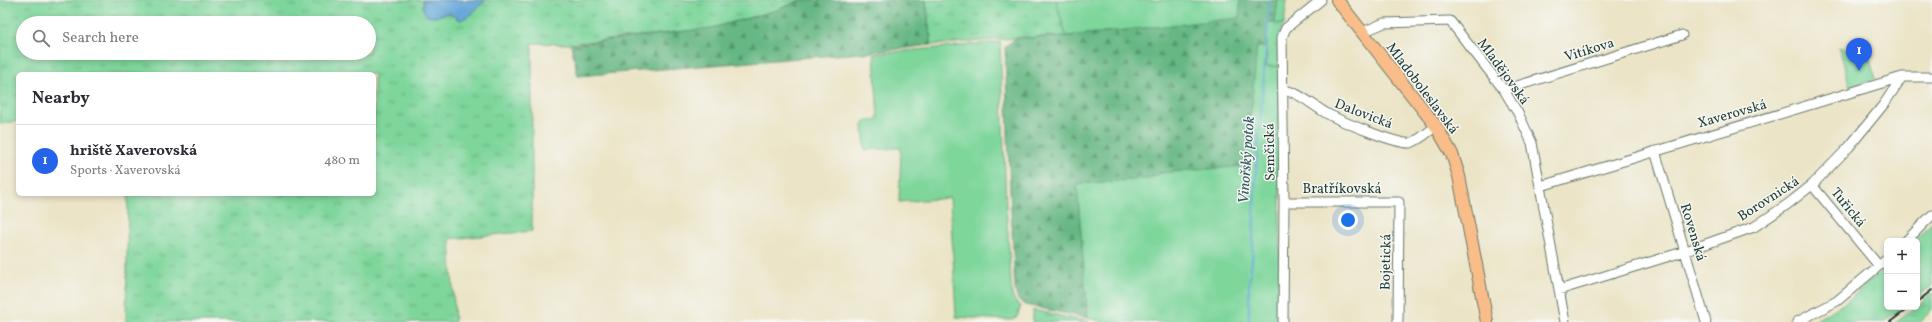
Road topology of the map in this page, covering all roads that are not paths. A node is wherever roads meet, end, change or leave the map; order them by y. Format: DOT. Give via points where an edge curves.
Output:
graph roads {
  1 [pos="1321,0"];
  2 [pos="1337,0"];
  3 [pos="1363,32"];
  4 [pos="1682,35"];
  5 [pos="1902,77"];
  6 [pos="1932,78"];
  7 [pos="1283,90"];
  8 [pos="1504,90"];
  9 [pos="1436,126"];
  10 [pos="1655,150"];
  11 [pos="1812,185"];
  12 [pos="1541,186"];
  13 [pos="1284,202"];
  14 [pos="1399,202"];
  15 [pos="1932,215"];
  16 [pos="1909,238"];
  17 [pos="1686,251"];
  18 [pos="1884,262"];
  19 [pos="1879,266"];
  20 [pos="1559,290"];
  21 [pos="1282,322"];
  22 [pos="1398,322"];
  23 [pos="1486,322"];
  24 [pos="1565,322"];
  25 [pos="1706,322"];
  26 [pos="1797,322"];
  1 -- 7 [label="street, Semčická" via="1283,32"];
  2 -- 3 [label="main road, Mladoboleslavská"];
  3 -- 8 [label="street, Mladějovská" via="1384,23 1450,21"];
  3 -- 9 [label="main road, Mladoboleslavská"];
  4 -- 8 [label="street, Vitíkova"];
  5 -- 6 [label="street, Xaverovská"];
  5 -- 10 [label="street, Xaverovská"];
  5 -- 11 [label="street, Borovnická" via="1849,147"];
  7 -- 9 [label="street, Dalovická" via="1295,94 1340,120 1379,135 1410,143"];
  7 -- 13 [label="street, Semčická"];
  8 -- 12 [label="street, Mladějovská" via="1532,143"];
  9 -- 23 [label="main road, Mladoboleslavská" via="1457,168"];
  10 -- 12 [label="street, Xaverovská"];
  10 -- 17 [label="street, Rovenská"];
  11 -- 17 [label="street, Borovnická" via="1754,227"];
  11 -- 19 [label="street, Tuřická"];
  12 -- 20 [label="street, Mladějovská"];
  13 -- 14 [label="street, Bratříkovská"];
  13 -- 21 [label="street, Semčická"];
  14 -- 22 [label="street, Bojetická"];
  15 -- 16 [label="street"];
  17 -- 20 [label="street, Borovnická"];
  17 -- 25 [label="street, Rovenská"];
  18 -- 19 [label="street"];
  19 -- 26 [label="street" via="1837,301"];
  20 -- 24 [label="street, Mladějovská"];
}
